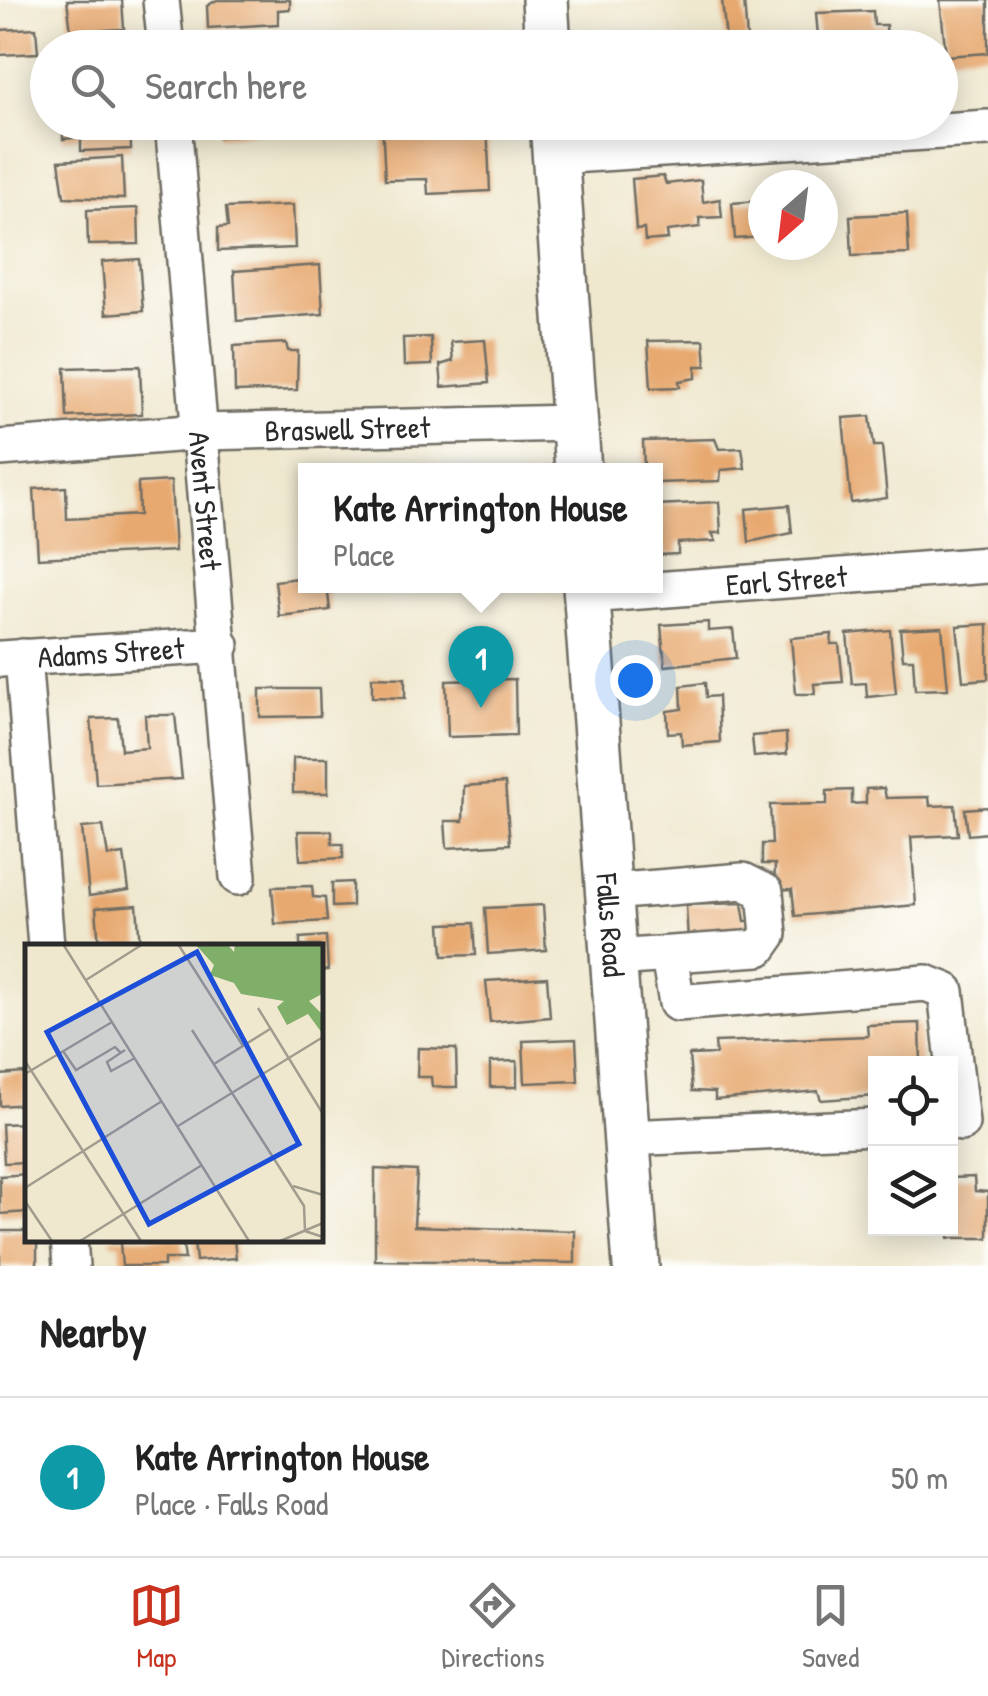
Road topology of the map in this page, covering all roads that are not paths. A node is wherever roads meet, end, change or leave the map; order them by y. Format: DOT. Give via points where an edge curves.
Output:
graph roads {
  1 [pos="161,0"];
  2 [pos="545,0"];
  3 [pos="164,30"];
  4 [pos="547,30"];
  5 [pos="988,128"];
  6 [pos="958,129"];
  7 [pos="175,140"];
  8 [pos="554,140"];
  9 [pos="574,423"];
  10 [pos="202,432"];
  11 [pos="0,448"];
  12 [pos="577,463"];
  13 [pos="988,565"];
  14 [pos="663,585"];
  15 [pos="586,593"];
  16 [pos="221,644"];
  17 [pos="12,658"];
  18 [pos="238,878"];
  19 [pos="609,892"];
  20 [pos="46,944"];
  21 [pos="669,956"];
  22 [pos="613,958"];
  23 [pos="969,1110"];
  24 [pos="868,1127"];
  25 [pos="626,1138"];
  26 [pos="69,1241"];
  27 [pos="71,1266"];
  28 [pos="636,1266"];
  1 -- 3 [label="street"];
  2 -- 4 [label="main road"];
  5 -- 6 [label="street"];
  7 -- 10 [label="street, Avent Street"];
  8 -- 9 [label="main road"];
  9 -- 10 [label="street, Braswell Street"];
  9 -- 12 [label="main road"];
  10 -- 11 [label="street, Braswell Street"];
  10 -- 16 [label="street, Avent Street"];
  13 -- 14 [label="street, Earl Street"];
  15 -- 19 [label="main road, Falls Road"];
  16 -- 17 [label="street, Adams Street"];
  16 -- 18 [label="street, Avent Street"];
  17 -- 20 [label="street"];
  19 -- 21 [label="street" via="743,881 765,892 769,934 759,948"];
  19 -- 22 [label="main road, Falls Road"];
  21 -- 22 [label="street"];
  21 -- 23 [label="street" via="677,1003 926,984 946,991"];
  22 -- 25 [label="main road, Falls Road"];
  24 -- 25 [label="street"];
  25 -- 28 [label="main road, Falls Road"];
  26 -- 27 [label="street"];
}
